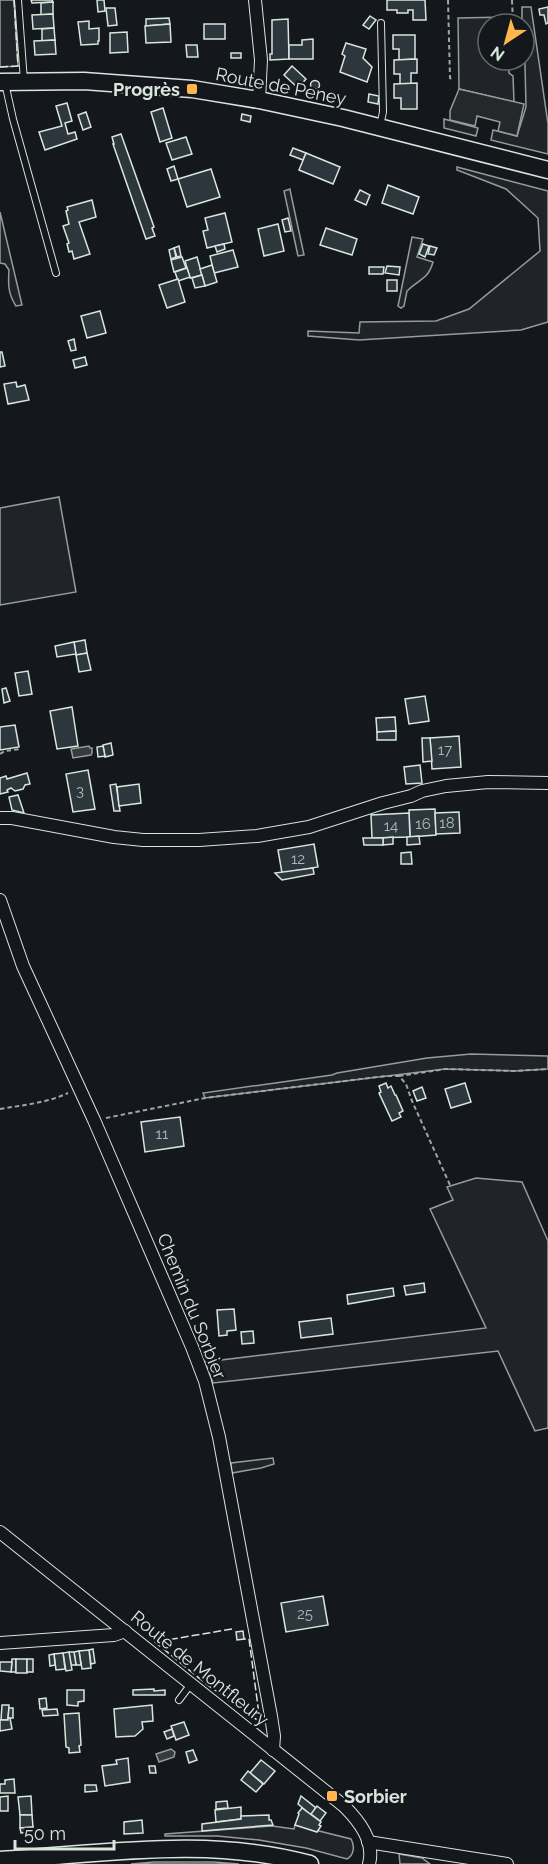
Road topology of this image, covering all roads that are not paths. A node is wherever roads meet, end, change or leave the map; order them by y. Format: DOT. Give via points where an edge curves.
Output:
graph roads {
  1 [pos="18,0"];
  2 [pos="255,0"];
  3 [pos="381,23"];
  4 [pos="24,81"];
  5 [pos="3,82"];
  6 [pos="259,100"];
  7 [pos="380,127"];
  8 [pos="548,170"];
  9 [pos="56,273"];
  10 [pos="548,783"];
  11 [pos="0,818"];
  12 [pos="0,900"];
  13 [pos="0,1532"];
  14 [pos="125,1631"];
  15 [pos="0,1643"];
  16 [pos="191,1684"];
  17 [pos="179,1700"];
  18 [pos="273,1750"];
  19 [pos="368,1842"];
  20 [pos="0,1860"];
  21 [pos="310,1864"];
  22 [pos="369,1864"];
  23 [pos="507,1864"];
  1 -- 4 [label="lane"];
  2 -- 6 [label="street" via="261,60"];
  3 -- 7 [label="lane"];
  4 -- 5 [label="main road, Route de Peney"];
  4 -- 6 [label="main road, Route de Peney" via="140,84"];
  5 -- 9 [label="lane"];
  6 -- 7 [label="main road, Route de Peney"];
  7 -- 8 [label="main road, Route de Peney"];
  10 -- 11 [label="street" via="446,786 309,827 199,840 114,837"];
  12 -- 18 [label="street, Chemin du Sorbier" via="23,966 94,1120 192,1347 210,1398 256,1633"];
  13 -- 14 [label="street, Route de Montfleury"];
  14 -- 15 [label="street"];
  14 -- 16 [label="street, Route de Montfleury"];
  16 -- 17 [label="lane"];
  16 -- 18 [label="street, Route de Montfleury"];
  18 -- 19 [label="street, Route de Montfleury" via="344,1806 362,1827"];
  19 -- 22 [label="street, Route de Montfleury"];
  19 -- 23 [label="street"];
  20 -- 21 [label="main road" via="202,1849 245,1851"];
}
